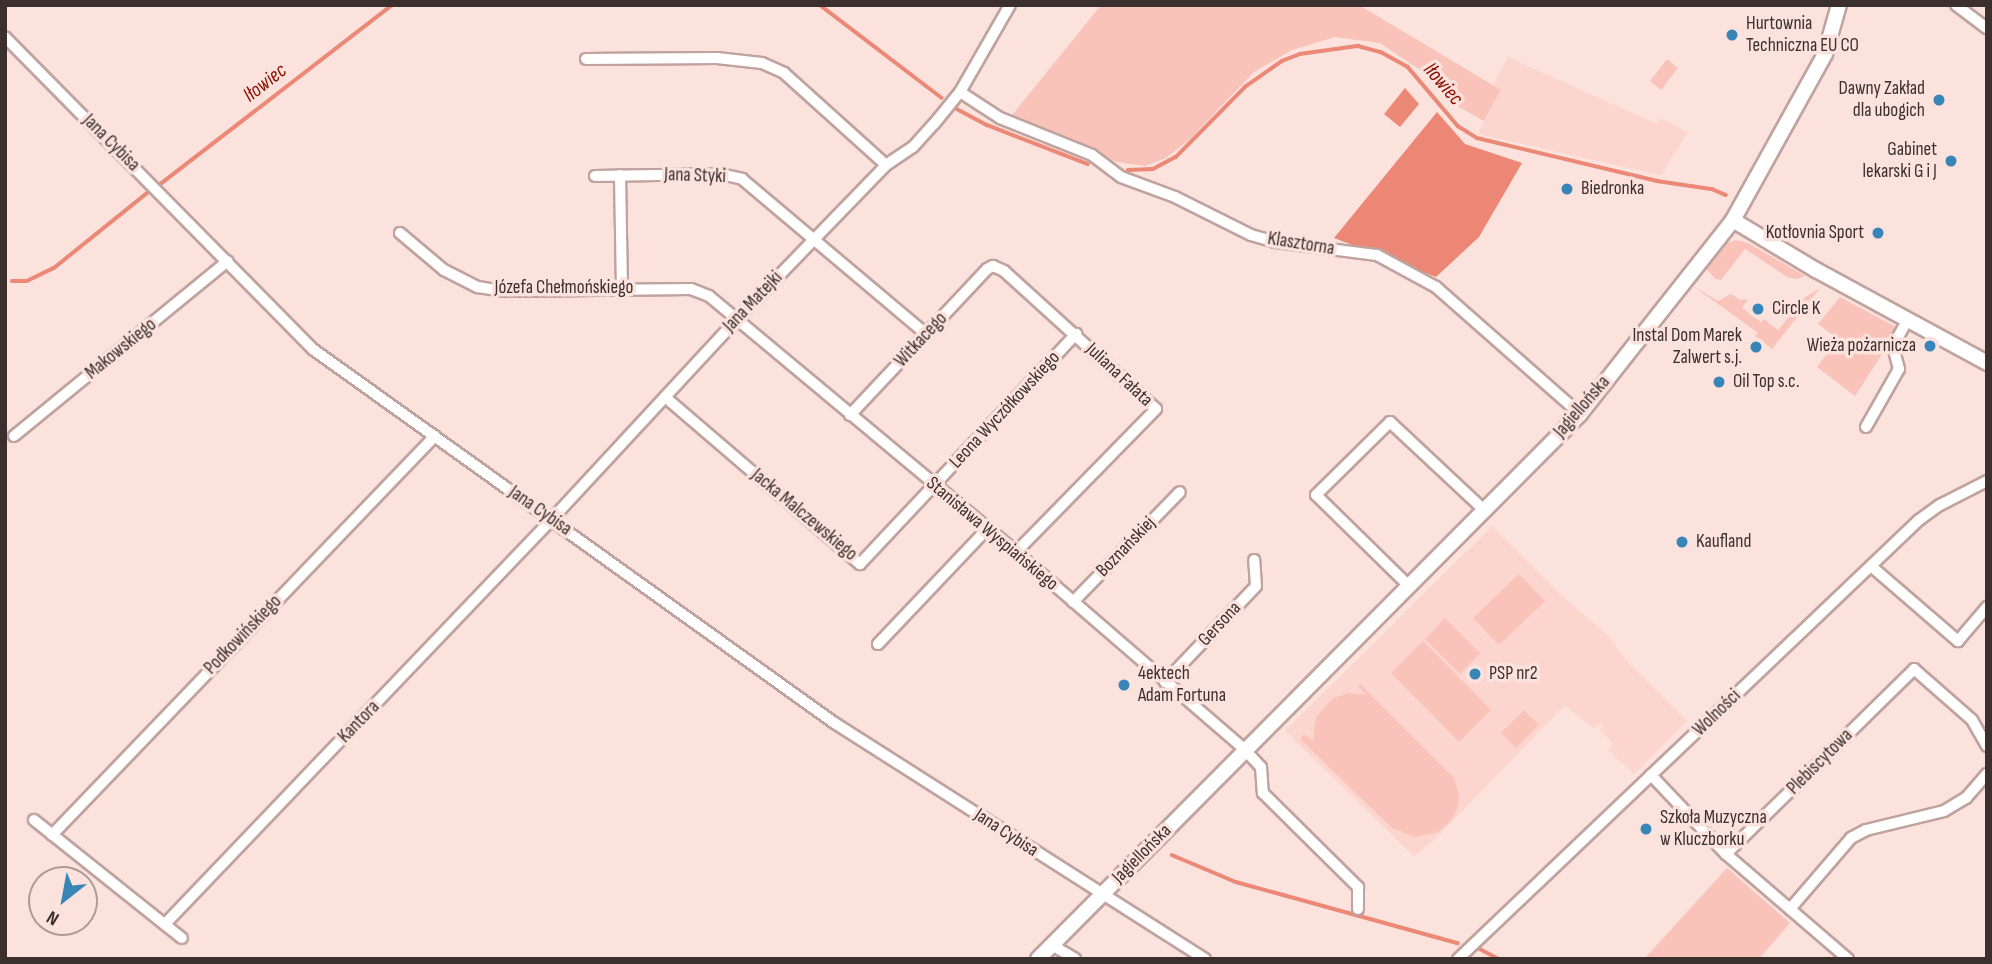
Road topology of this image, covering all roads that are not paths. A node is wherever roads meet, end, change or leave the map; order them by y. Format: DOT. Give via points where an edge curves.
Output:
graph roads {
  1 [pos="1010,5"];
  2 [pos="1839,5"];
  3 [pos="1956,5"];
  4 [pos="1987,28"];
  5 [pos="5,37"];
  6 [pos="586,60"];
  7 [pos="960,92"];
  8 [pos="886,165"];
  9 [pos="620,175"];
  10 [pos="595,176"];
  11 [pos="1733,220"];
  12 [pos="400,233"];
  13 [pos="814,240"];
  14 [pos="228,261"];
  15 [pos="993,266"];
  16 [pos="622,289"];
  17 [pos="1908,319"];
  18 [pos="736,320"];
  19 [pos="926,334"];
  20 [pos="1076,334"];
  21 [pos="1987,363"];
  22 [pos="665,397"];
  23 [pos="1580,414"];
  24 [pos="850,415"];
  25 [pos="1866,426"];
  26 [pos="14,436"];
  27 [pos="435,436"];
  28 [pos="1987,481"];
  29 [pos="934,486"];
  30 [pos="1180,492"];
  31 [pos="1484,510"];
  32 [pos="552,520"];
  33 [pos="987,529"];
  34 [pos="1016,552"];
  35 [pos="1254,560"];
  36 [pos="1871,566"];
  37 [pos="1409,586"];
  38 [pos="1073,602"];
  39 [pos="1987,607"];
  40 [pos="878,644"];
  41 [pos="1166,682"];
  42 [pos="1987,746"];
  43 [pos="1245,750"];
  44 [pos="1987,774"];
  45 [pos="1651,775"];
  46 [pos="34,820"];
  47 [pos="52,835"];
  48 [pos="1726,854"];
  49 [pos="1102,895"];
  50 [pos="1358,909"];
  51 [pos="1790,909"];
  52 [pos="165,925"];
  53 [pos="183,938"];
  54 [pos="1052,945"];
  55 [pos="1038,959"];
  56 [pos="1075,959"];
  57 [pos="1205,959"];
  58 [pos="1458,959"];
  59 [pos="1849,959"];
  1 -- 7 [label="street, Jana Matejki"];
  2 -- 11 [label="street, Jagiellońska" via="1825,54"];
  3 -- 4 [label="street"];
  5 -- 14 [label="street, Jana Cybisa"];
  6 -- 8 [label="street" via="717,58 762,63 784,73"];
  7 -- 8 [label="street, Jana Matejki" via="913,147"];
  7 -- 23 [label="street, Klasztorna" via="1000,118 1092,155 1121,177 1175,197 1251,235 1377,255 1436,286"];
  8 -- 13 [label="street, Jana Matejki"];
  9 -- 10 [label="street, Jana Styki"];
  9 -- 13 [label="street, Jana Styki" via="721,174 741,179"];
  9 -- 16 [label="street"];
  11 -- 17 [label="street"];
  11 -- 23 [label="street, Jagiellońska"];
  12 -- 16 [label="street, Józefa Chełmońskiego" via="444,270 478,287 503,291"];
  13 -- 18 [label="street, Jana Matejki"];
  13 -- 19 [label="street, Jana Styki"];
  14 -- 26 [label="street, Makowskiego"];
  14 -- 27 [label="street, Jana Cybisa" via="314,350"];
  15 -- 19 [label="street, Witkacego"];
  15 -- 20 [label="street, Juliana Fałata"];
  16 -- 18 [label="street, Józefa Chełmońskiego" via="691,289 709,296"];
  17 -- 21 [label="street"];
  17 -- 25 [label="street" via="1893,346 1899,369"];
  18 -- 22 [label="street, Jana Matejki"];
  18 -- 24 [label="street, Stanisława Wyspiańskiego"];
  19 -- 24 [label="street, Witkacego"];
  20 -- 29 [label="street, Leona Wyczółkowskiego"];
  20 -- 34 [label="street, Juliana Fałata" via="1156,409"];
  22 -- 29 [label="street, Jacka Malczewskiego" via="860,564"];
  22 -- 32 [label="street, Jana Matejki"];
  23 -- 31 [label="street, Jagiellońska"];
  24 -- 29 [label="street, Stanisława Wyspiańskiego"];
  27 -- 32 [label="street, Jana Cybisa"];
  27 -- 47 [label="street, Podkowińskiego"];
  28 -- 36 [label="street, Wolności" via="1940,505"];
  29 -- 33 [label="street, Stanisława Wyspiańskiego"];
  30 -- 38 [label="street, Boznańskiej"];
  31 -- 37 [label="street, Jagiellońska"];
  31 -- 37 [label="street" via="1390,422 1316,495"];
  32 -- 49 [label="street, Jana Cybisa" via="833,722"];
  32 -- 52 [label="street, Kantora"];
  33 -- 34 [label="street, Stanisława Wyspiańskiego"];
  33 -- 40 [label="street"];
  34 -- 38 [label="street, Stanisława Wyspiańskiego"];
  35 -- 41 [label="street, Gersona" via="1256,586"];
  36 -- 39 [label="street" via="1958,641"];
  36 -- 45 [label="street, Wolności"];
  37 -- 43 [label="street, Jagiellońska"];
  38 -- 41 [label="street, Stanisława Wyspiańskiego"];
  41 -- 43 [label="street, Stanisława Wyspiańskiego"];
  42 -- 48 [label="street, Plebiscytowa" via="1972,720 1914,669"];
  43 -- 49 [label="street, Jagiellońska"];
  43 -- 50 [label="street" via="1261,767 1263,793 1358,887"];
  44 -- 51 [label="street" via="1966,798 1944,811 1866,830 1851,838"];
  45 -- 48 [label="street"];
  45 -- 58 [label="street, Wolności"];
  46 -- 47 [label="street"];
  47 -- 52 [label="street"];
  48 -- 51 [label="street"];
  49 -- 54 [label="street, Jagiellońska"];
  49 -- 57 [label="street, Jana Cybisa"];
  51 -- 59 [label="street"];
  52 -- 53 [label="street"];
  54 -- 55 [label="street, Jagiellońska"];
  54 -- 56 [label="street"];
}
